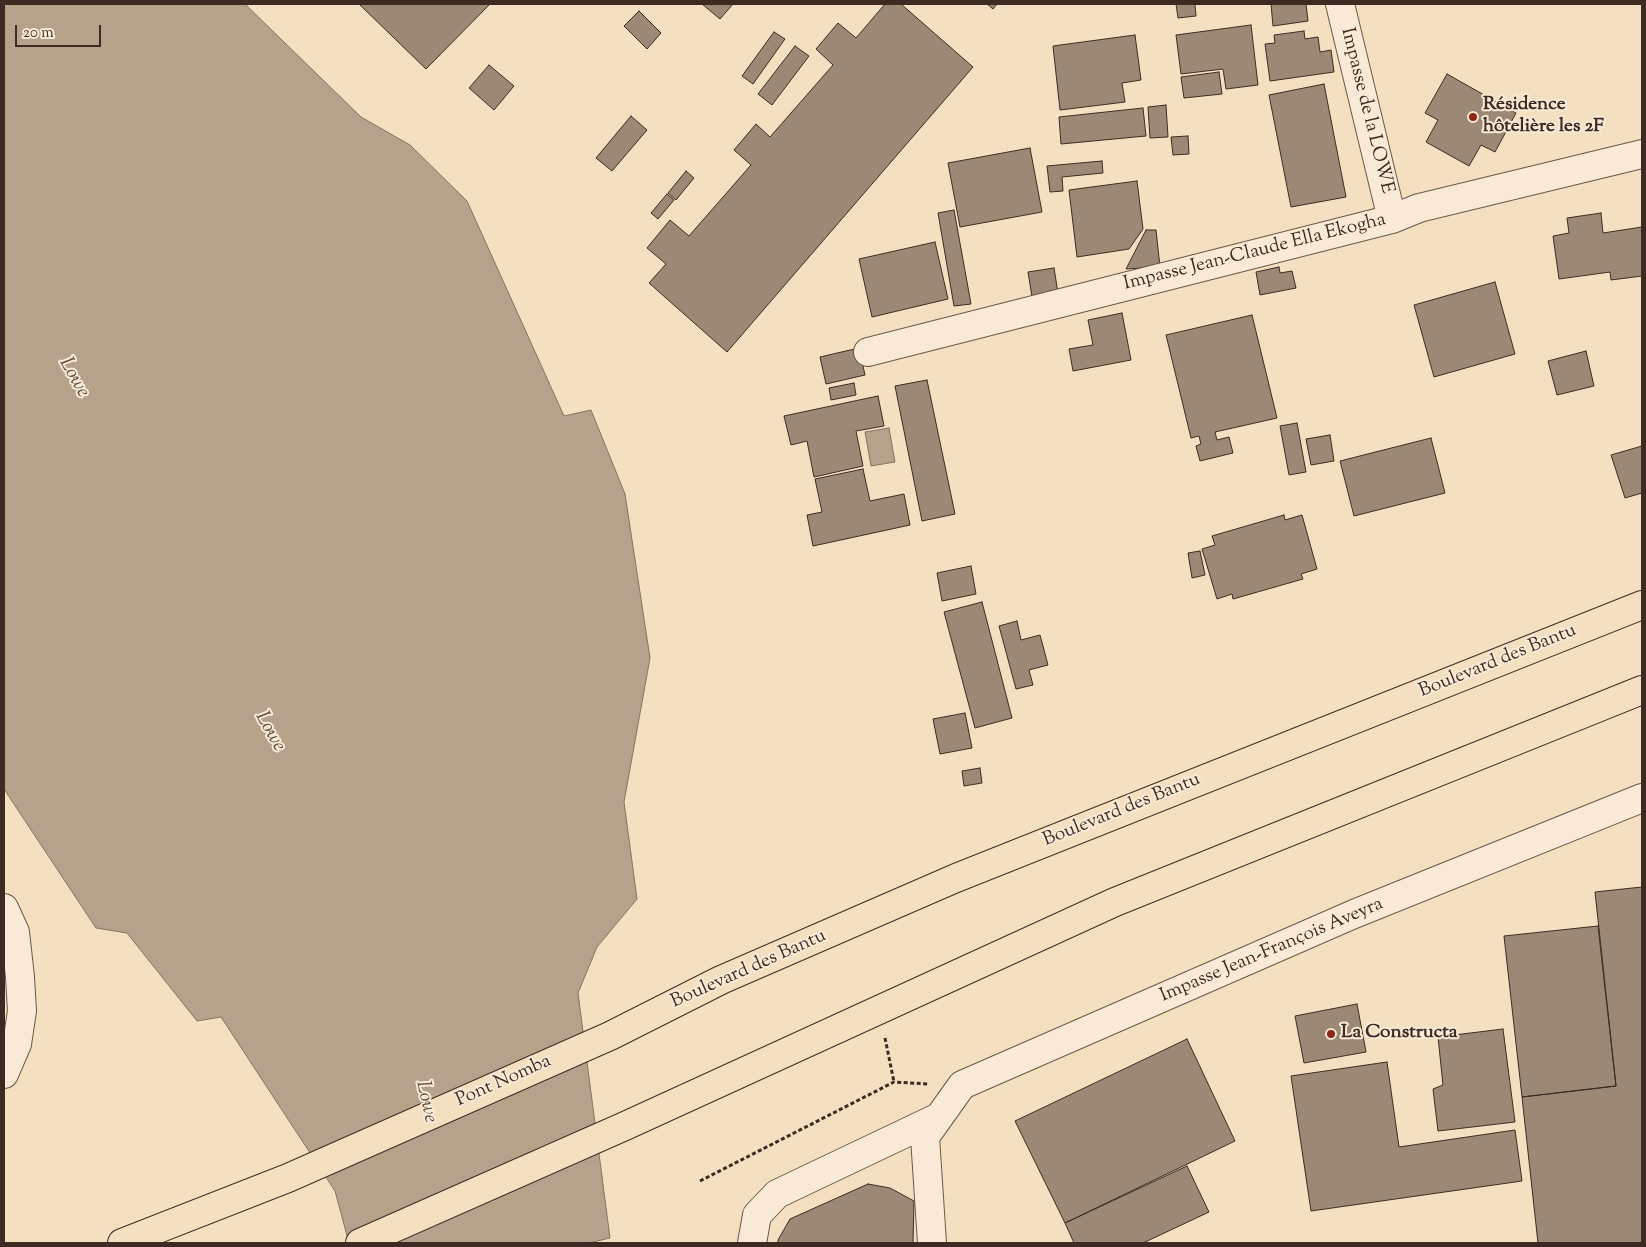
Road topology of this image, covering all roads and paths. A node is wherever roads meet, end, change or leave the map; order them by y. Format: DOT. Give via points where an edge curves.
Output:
graph roads {
  1 [pos="1340,4"];
  2 [pos="1642,154"];
  3 [pos="1392,219"];
  4 [pos="868,352"];
  5 [pos="1642,605"];
  6 [pos="1642,690"];
  7 [pos="1642,798"];
  8 [pos="4,908"];
  9 [pos="883,1030"];
  10 [pos="610,1036"];
  11 [pos="4,1074"];
  12 [pos="894,1082"];
  13 [pos="962,1085"];
  14 [pos="932,1127"];
  15 [pos="700,1181"];
  16 [pos="122,1243"];
  17 [pos="360,1243"];
  18 [pos="752,1243"];
  19 [pos="932,1243"];
  1 -- 3 [label="street, Impasse de la LOWE"];
  2 -- 3 [label="street, Impasse Jean-Claude Ella Ekogha" via="1419,208"];
  3 -- 4 [label="street, Impasse Jean-Claude Ella Ekogha"];
  5 -- 10 [label="highway, Boulevard des Bantu" via="956,878 721,980"];
  6 -- 17 [label="highway" via="1115,902"];
  7 -- 13 [label="street, Impasse Jean-François Aveyra" via="1354,914"];
  8 -- 11 [label="street" via="15,932 22,1011 17,1044"];
  9 -- 12 [label="path"];
  10 -- 16 [label="highway, Pont Nomba" via="288,1178"];
  12 -- 13 [label="path"];
  12 -- 15 [label="path"];
  13 -- 14 [label="street"];
  14 -- 18 [label="street" via="777,1194 757,1215"];
  14 -- 19 [label="street"];
}
